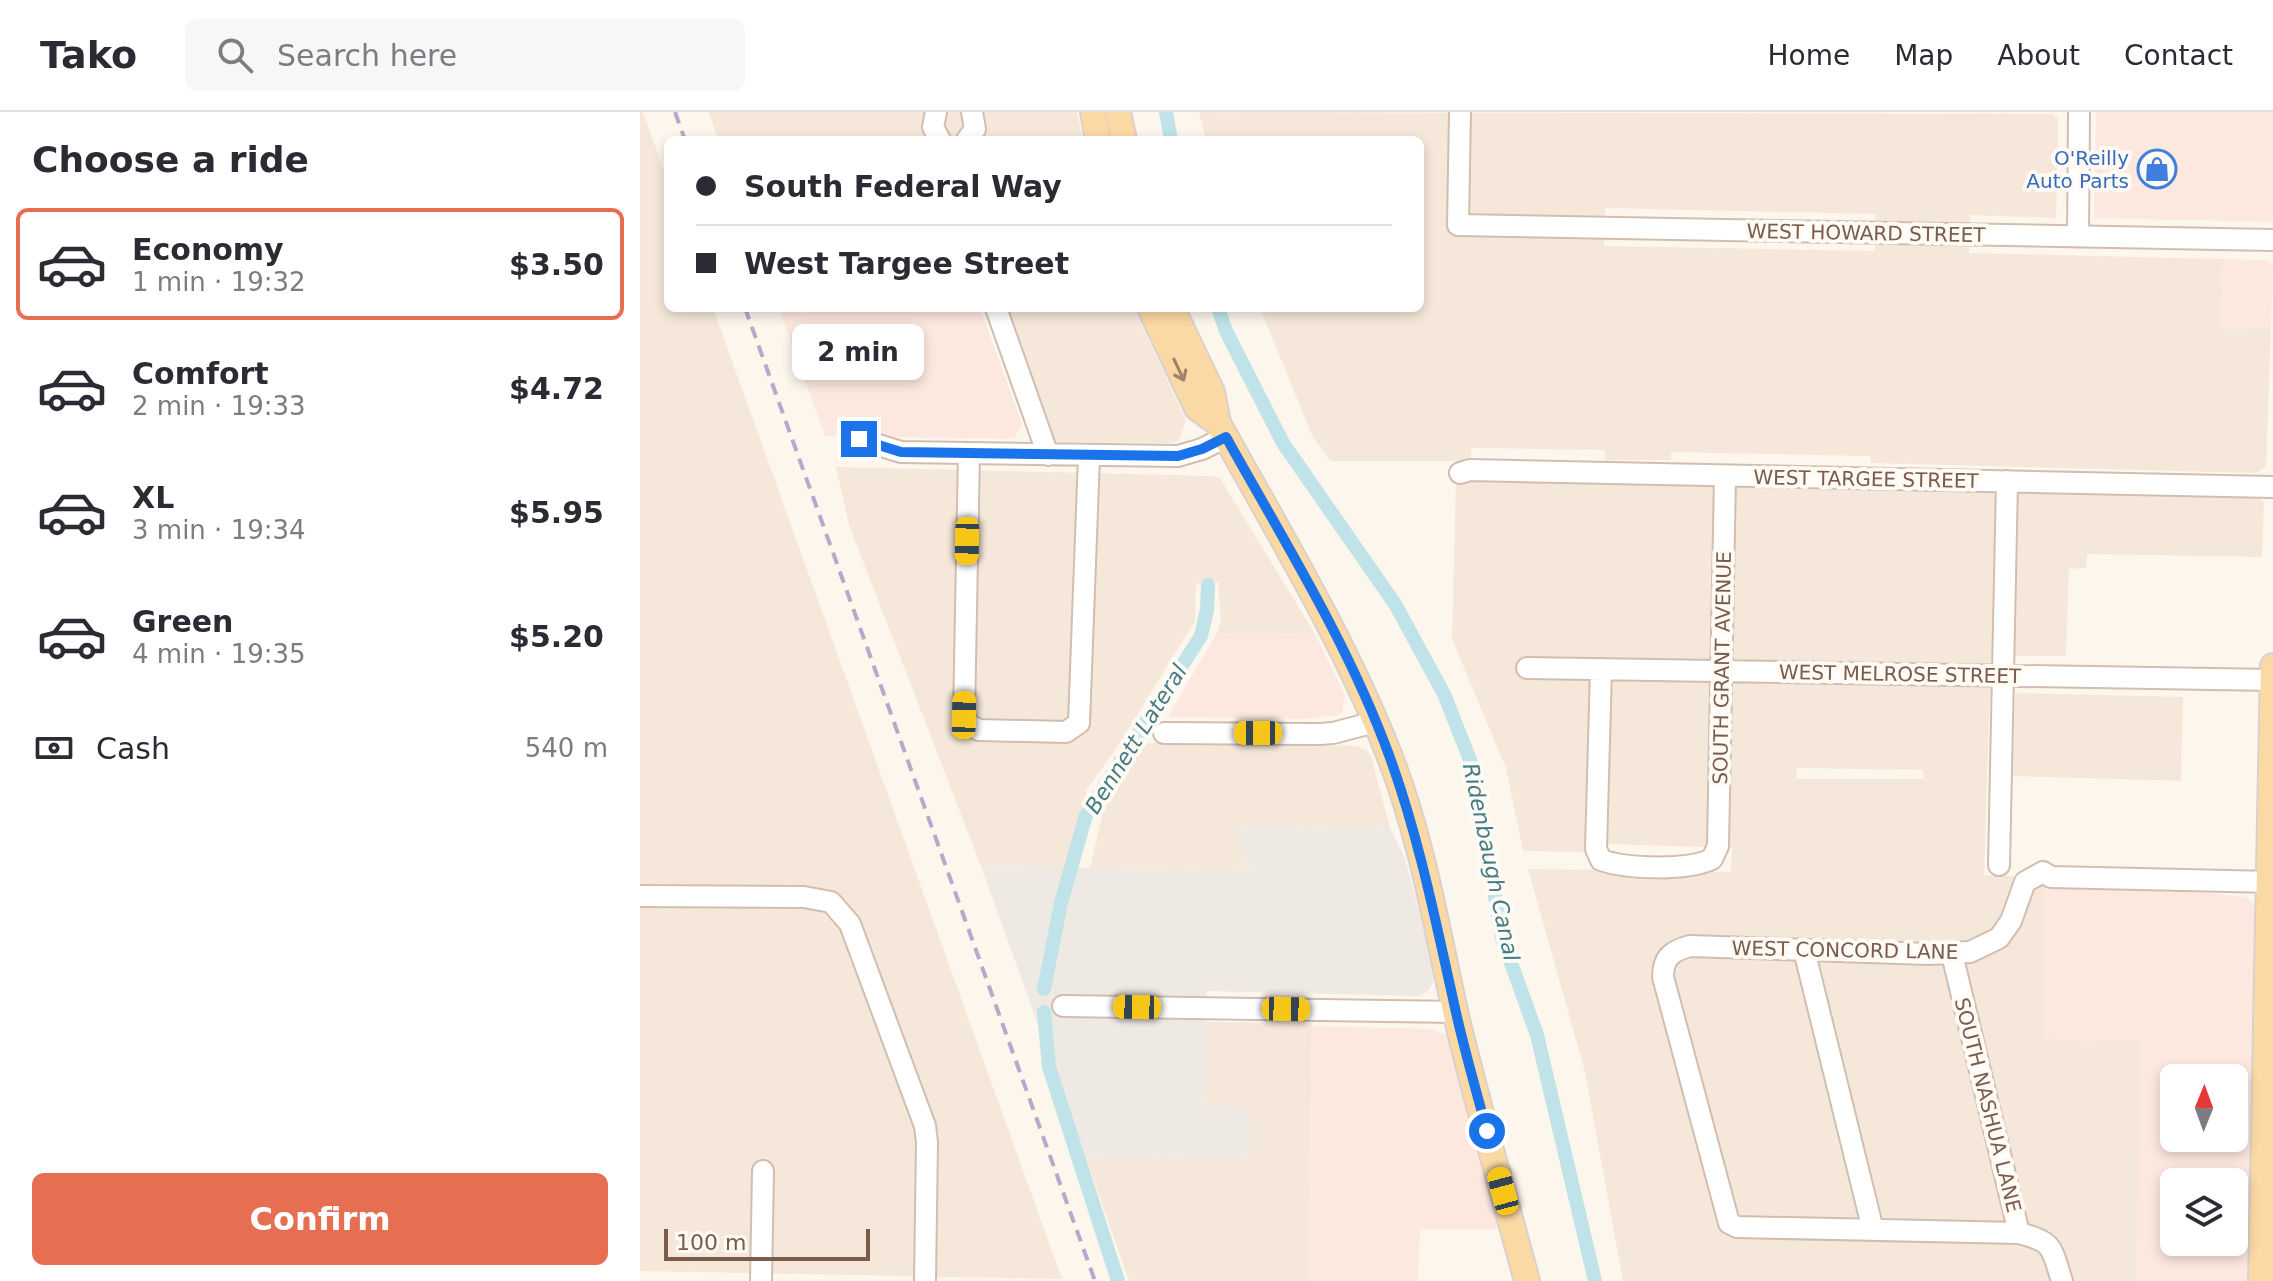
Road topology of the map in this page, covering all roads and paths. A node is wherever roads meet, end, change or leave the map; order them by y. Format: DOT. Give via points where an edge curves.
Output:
graph roads {
  1 [pos="936,112"];
  2 [pos="972,112"];
  3 [pos="1093,112"];
  4 [pos="1118,112"];
  5 [pos="1460,112"];
  6 [pos="2079,112"];
  7 [pos="938,136"];
  8 [pos="970,136"];
  9 [pos="1097,136"];
  10 [pos="1123,136"];
  11 [pos="2078,237"];
  12 [pos="2273,240"];
  13 [pos="997,312"];
  14 [pos="1152,312"];
  15 [pos="1174,312"];
  16 [pos="1222,430"];
  17 [pos="859,439"];
  18 [pos="969,453"];
  19 [pos="1048,455"];
  20 [pos="1089,456"];
  21 [pos="1460,473"];
  22 [pos="1725,476"];
  23 [pos="2007,481"];
  24 [pos="2273,487"];
  25 [pos="2273,666"];
  26 [pos="1527,668"];
  27 [pos="1601,669"];
  28 [pos="1722,671"];
  29 [pos="2003,675"];
  30 [pos="2273,680"];
  31 [pos="1375,722"];
  32 [pos="1164,733"];
  33 [pos="1999,865"];
  34 [pos="2272,882"];
  35 [pos="640,896"];
  36 [pos="1804,950"];
  37 [pos="1952,954"];
  38 [pos="1063,1006"];
  39 [pos="1456,1012"];
  40 [pos="763,1171"];
  41 [pos="1873,1230"];
  42 [pos="2019,1233"];
  43 [pos="761,1281"];
  44 [pos="925,1281"];
  45 [pos="1527,1281"];
  46 [pos="2062,1281"];
  47 [pos="2261,1281"];
  1 -- 7 [label="street" via="933,127"];
  2 -- 8 [label="street" via="975,129"];
  3 -- 9 [label="main road"];
  4 -- 10 [label="main road"];
  5 -- 11 [label="street, WEST HOWARD STREET" via="1458,225"];
  6 -- 11 [label="street"];
  11 -- 12 [label="street, WEST HOWARD STREET"];
  13 -- 19 [label="street"];
  14 -- 16 [label="main road, one-way" via="1197,408"];
  15 -- 16 [label="main road" via="1212,392"];
  16 -- 20 [label="street" via="1202,449 1178,456"];
  16 -- 31 [label="main road" via="1309,582"];
  17 -- 18 [label="street" via="901,452"];
  18 -- 19 [label="street"];
  18 -- 20 [label="street" via="964,715 979,730 1008,731 1066,732 1081,718"];
  19 -- 20 [label="street"];
  21 -- 22 [label="street, WEST TARGEE STREET"];
  22 -- 23 [label="street, WEST TARGEE STREET"];
  22 -- 28 [label="street, SOUTH GRANT AVENUE"];
  23 -- 24 [label="street, WEST TARGEE STREET"];
  23 -- 29 [label="street"];
  25 -- 30 [label="main road"];
  26 -- 27 [label="street, WEST MELROSE STREET"];
  27 -- 28 [label="street, WEST MELROSE STREET"];
  27 -- 28 [label="street, SOUTH GRANT AVENUE" via="1596,849 1601,860 1614,864 1686,866 1712,859 1718,846"];
  28 -- 29 [label="street, WEST MELROSE STREET"];
  29 -- 30 [label="street, WEST MELROSE STREET"];
  29 -- 33 [label="street"];
  30 -- 34 [label="main road"];
  31 -- 32 [label="street" via="1333,733"];
  31 -- 39 [label="main road" via="1419,846"];
  34 -- 37 [label="street, WEST CONCORD LANE" via="2051,877 2043,872 2025,882 1999,938"];
  34 -- 47 [label="main road"];
  35 -- 44 [label="street" via="804,897 831,902 850,924 925,1126"];
  36 -- 37 [label="street, WEST CONCORD LANE"];
  36 -- 41 [label="street"];
  36 -- 41 [label="street, WEST CONCORD LANE" via="1690,946 1667,956 1663,977 1729,1223"];
  37 -- 42 [label="street, SOUTH NASHUA LANE"];
  38 -- 39 [label="street"];
  39 -- 45 [label="main road"];
  40 -- 43 [label="street"];
  41 -- 42 [label="street"];
  42 -- 46 [label="street, SOUTH NASHUA LANE" via="2051,1247"];
}
